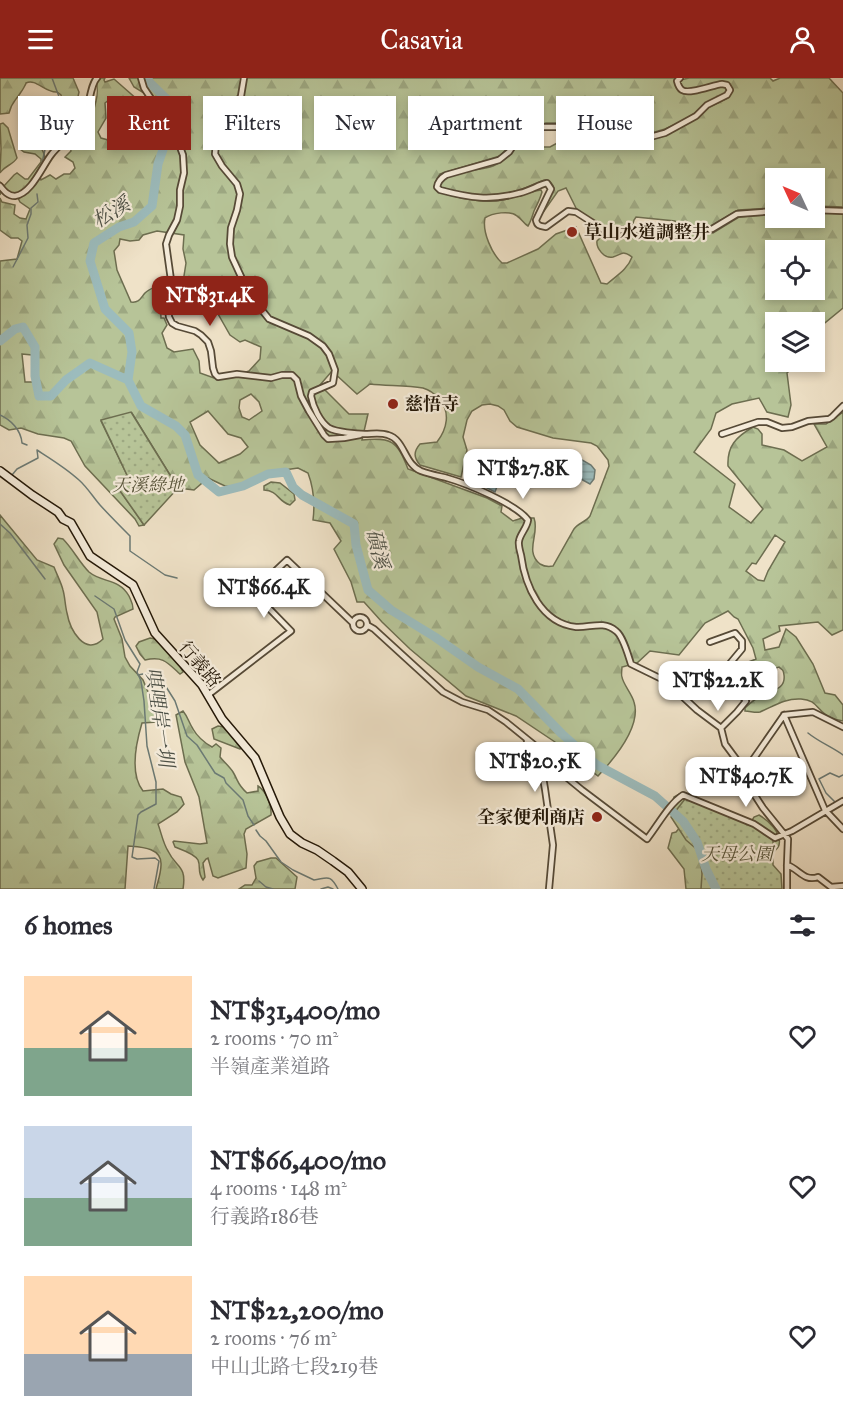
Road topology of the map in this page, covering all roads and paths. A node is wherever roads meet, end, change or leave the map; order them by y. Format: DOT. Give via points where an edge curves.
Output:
graph roads {
  1 [pos="97,78"];
  2 [pos="141,78"];
  3 [pos="244,78"];
  4 [pos="680,78"];
  5 [pos="0,186"];
  6 [pos="825,210"];
  7 [pos="843,211"];
  8 [pos="765,212"];
  9 [pos="843,406"];
  10 [pos="363,434"];
  11 [pos="722,434"];
  12 [pos="0,471"];
  13 [pos="354,620"];
  14 [pos="366,627"];
  15 [pos="710,642"];
  16 [pos="208,694"];
  17 [pos="784,715"];
  18 [pos="843,727"];
  19 [pos="721,728"];
  20 [pos="525,738"];
  21 [pos="745,771"];
  22 [pos="843,801"];
  23 [pos="825,810"];
  24 [pos="843,829"];
  25 [pos="785,834"];
  26 [pos="787,865"];
  27 [pos="843,886"];
  28 [pos="362,889"];
  29 [pos="549,889"];
  30 [pos="788,889"];
  1 -- 5 [label="street" via="81,123 52,154 36,180 18,195 7,194"];
  2 -- 10 [label="street" via="158,119 177,139 183,155 180,206 166,244 172,323 195,331 208,342 218,377 292,375 328,439"];
  3 -- 10 [label="street" via="241,96 216,143 215,154 240,194 231,228 232,257 249,294 269,319 309,336 329,354 335,370 333,384 311,394 325,425 333,430"];
  4 -- 8 [label="street" via="678,86 688,92 722,84 730,90 727,96 707,105 684,123 632,142 571,128 529,130 499,160 446,175 437,188 481,199 520,193 547,183 551,189 536,220 546,227 568,211 604,230 712,229 737,214"];
  6 -- 7 [label="street"];
  9 -- 11 [label="street" via="829,419 787,428 763,421"];
  10 -- 19 [label="street" via="389,435 398,440 411,465 419,471 494,497 524,514 528,520 519,541 522,567 532,594 548,615 578,627 603,624 614,629 630,664 676,686 694,708"];
  12 -- 16 [label="street, 行義路" via="71,523 90,556 133,585 155,633"];
  13 -- 14 [label="street" via="365,618"];
  13 -- 14 [label="street" via="357,631"];
  13 -- 16 [label="street" via="286,560 253,592 291,631"];
  14 -- 20 [label="street" via="374,629 443,692 488,710"];
  15 -- 19 [label="street" via="735,633 741,641 742,649 726,674 746,701"];
  16 -- 28 [label="street, 行義路" via="222,719 255,758 290,834 333,861"];
  17 -- 18 [label="street" via="813,712"];
  17 -- 21 [label="street"];
  17 -- 23 [label="street"];
  19 -- 21 [label="street" via="725,744"];
  20 -- 25 [label="street" via="582,790 647,839 683,795 754,824 775,838"];
  20 -- 29 [label="street" via="541,766 545,789 553,845"];
  21 -- 25 [label="street" via="754,794"];
  22 -- 23 [label="street"];
  23 -- 24 [label="street"];
  23 -- 25 [label="street"];
  25 -- 26 [label="street" via="789,841"];
  26 -- 27 [label="street" via="804,877 818,877 831,887"];
  26 -- 30 [label="street"];
}
